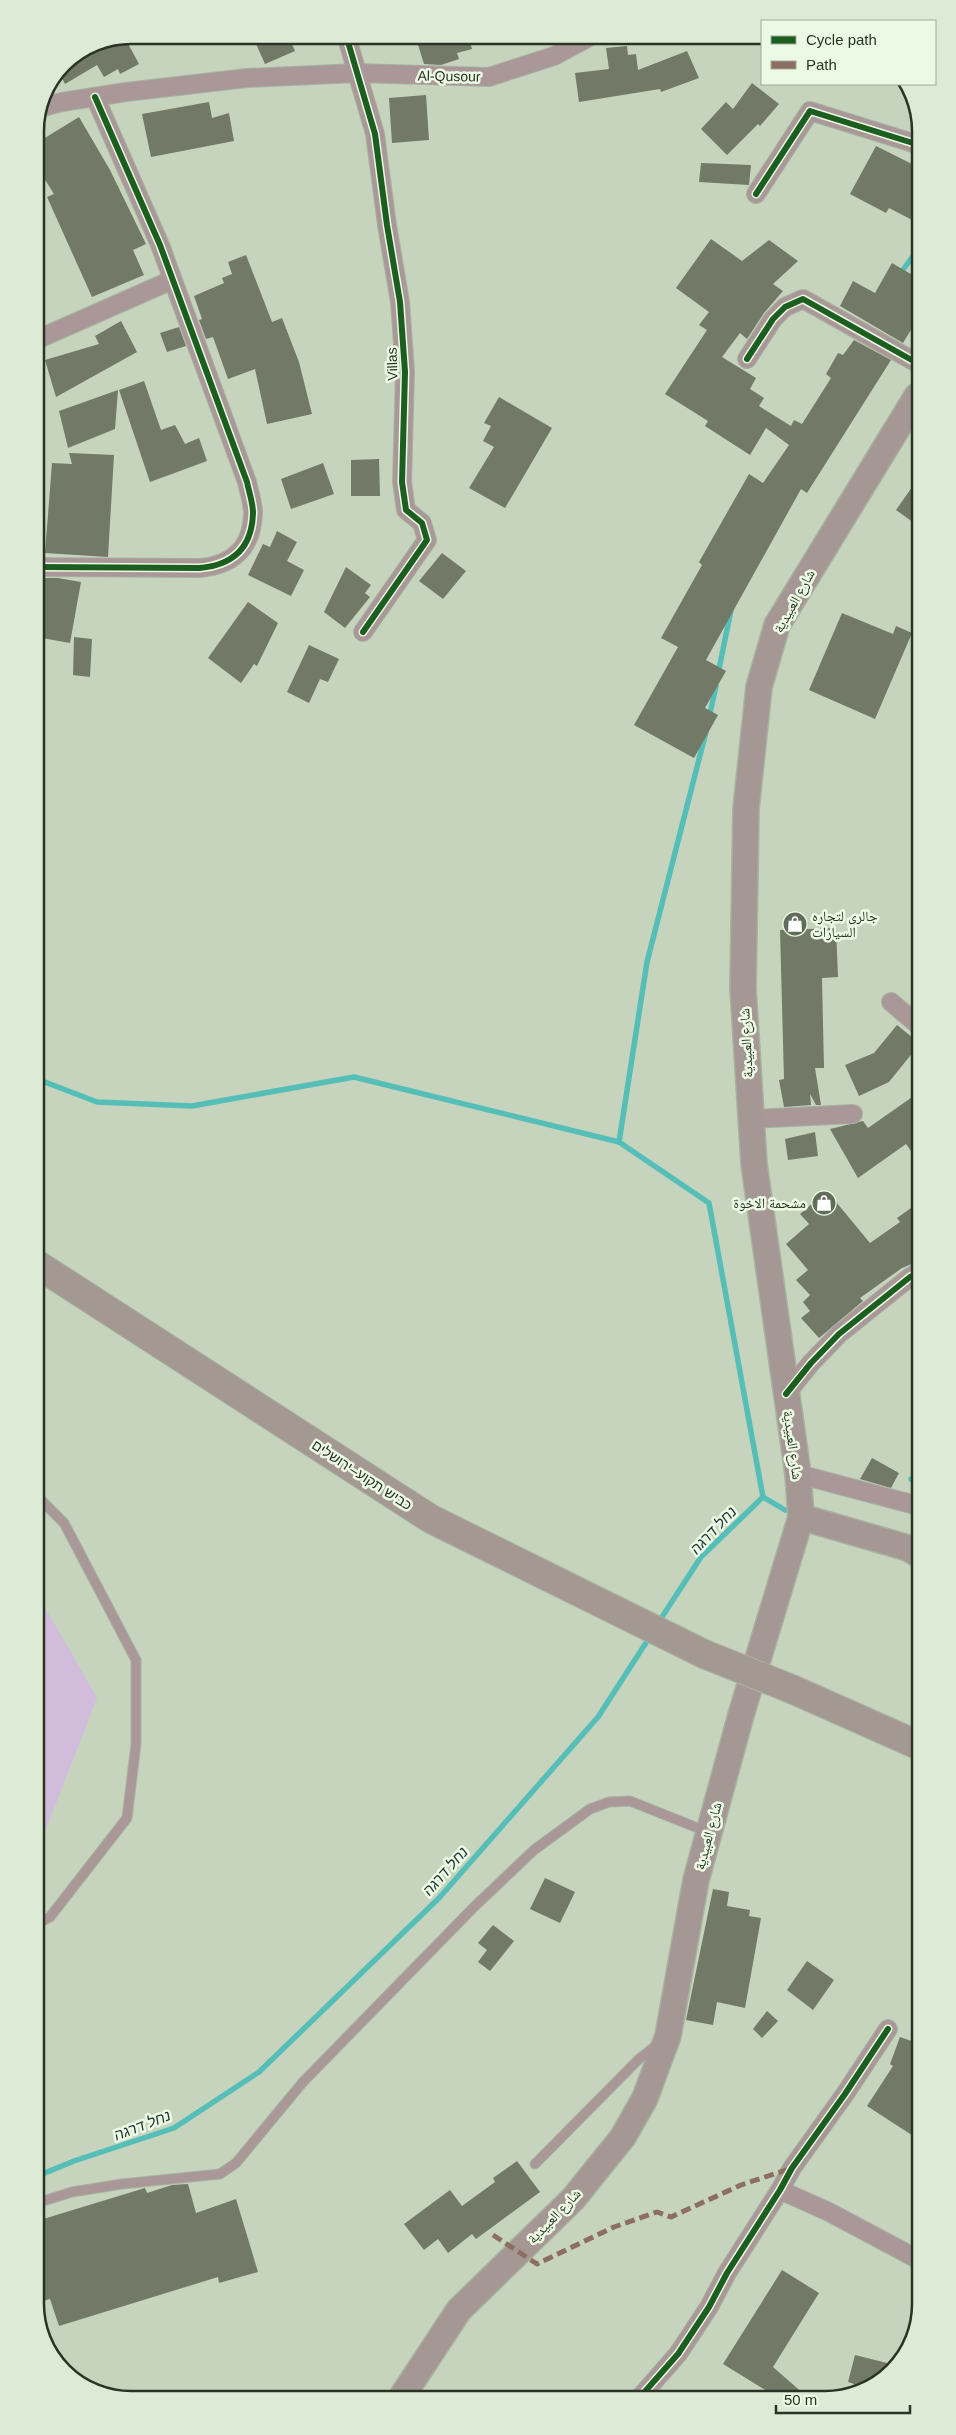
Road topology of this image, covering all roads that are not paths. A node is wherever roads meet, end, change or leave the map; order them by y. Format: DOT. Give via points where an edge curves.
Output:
graph roads {
  1 [pos="349,44"];
  2 [pos="576,44"];
  3 [pos="357,72"];
  4 [pos="95,97"];
  5 [pos="48,106"];
  6 [pos="912,143"];
  7 [pos="756,194"];
  8 [pos="172,280"];
  9 [pos="44,336"];
  10 [pos="747,359"];
  11 [pos="912,360"];
  12 [pos="912,404"];
  13 [pos="44,567"];
  14 [pos="363,632"];
  15 [pos="891,1002"];
  16 [pos="912,1019"];
  17 [pos="854,1114"];
  18 [pos="751,1119"];
  19 [pos="44,1270"];
  20 [pos="912,1276"];
  21 [pos="786,1394"];
  22 [pos="798,1474"];
  23 [pos="44,1503"];
  24 [pos="912,1504"];
  25 [pos="801,1517"];
  26 [pos="912,1551"];
  27 [pos="912,1742"];
  28 [pos="709,1832"];
  29 [pos="44,1920"];
  30 [pos="888,2029"];
  31 [pos="668,2036"];
  32 [pos="535,2164"];
  33 [pos="780,2190"];
  34 [pos="44,2201"];
  35 [pos="912,2256"];
  36 [pos="406,2391"];
  37 [pos="645,2391"];
  1 -- 3 [label="street"];
  2 -- 3 [label="street, Al-Qusour" via="554,56 489,77"];
  3 -- 4 [label="street, Al-Qusour" via="247,78"];
  3 -- 14 [label="street, Villas" via="376,134 386,225 400,302 405,372 406,510 422,523 427,540"];
  4 -- 5 [label="street, Al-Qusour"];
  4 -- 8 [label="street"];
  6 -- 7 [label="street" via="810,111"];
  8 -- 9 [label="street"];
  8 -- 13 [label="street" via="246,482 253,512 250,533 242,549 230,561 219,566"];
  10 -- 11 [label="street" via="773,319 785,307 803,299"];
  12 -- 18 [label="main road, شارع العبيدية" via="777,626 759,687 746,809 743,988"];
  15 -- 16 [label="street"];
  17 -- 18 [label="street"];
  18 -- 21 [label="main road, شارع العبيدية" via="754,1164"];
  19 -- 27 [label="main road, כביש תקוע–ירושלים, bridge" via="432,1519 704,1654"];
  20 -- 21 [label="street" via="839,1334 810,1363"];
  21 -- 22 [label="main road, شارع العبيدية"];
  22 -- 24 [label="street"];
  22 -- 25 [label="main road, شارع العبيدية"];
  23 -- 29 [label="lane" via="64,1523 136,1660 136,1735 127,1818 50,1917"];
  25 -- 26 [label="main road"];
  25 -- 28 [label="main road, شارع العبيدية"];
  28 -- 31 [label="main road, شارع العبيدية" via="696,1880"];
  28 -- 34 [label="lane" via="630,1801 610,1802 590,1809 534,1850 474,1907 304,2082 236,2163 220,2174 122,2184 72,2192"];
  30 -- 33 [label="street"];
  31 -- 32 [label="lane" via="639,2059"];
  31 -- 36 [label="main road, شارع العبيدية" via="645,2098 623,2137 573,2199 459,2310"];
  33 -- 35 [label="street"];
  33 -- 37 [label="street" via="683,2346"];
}
